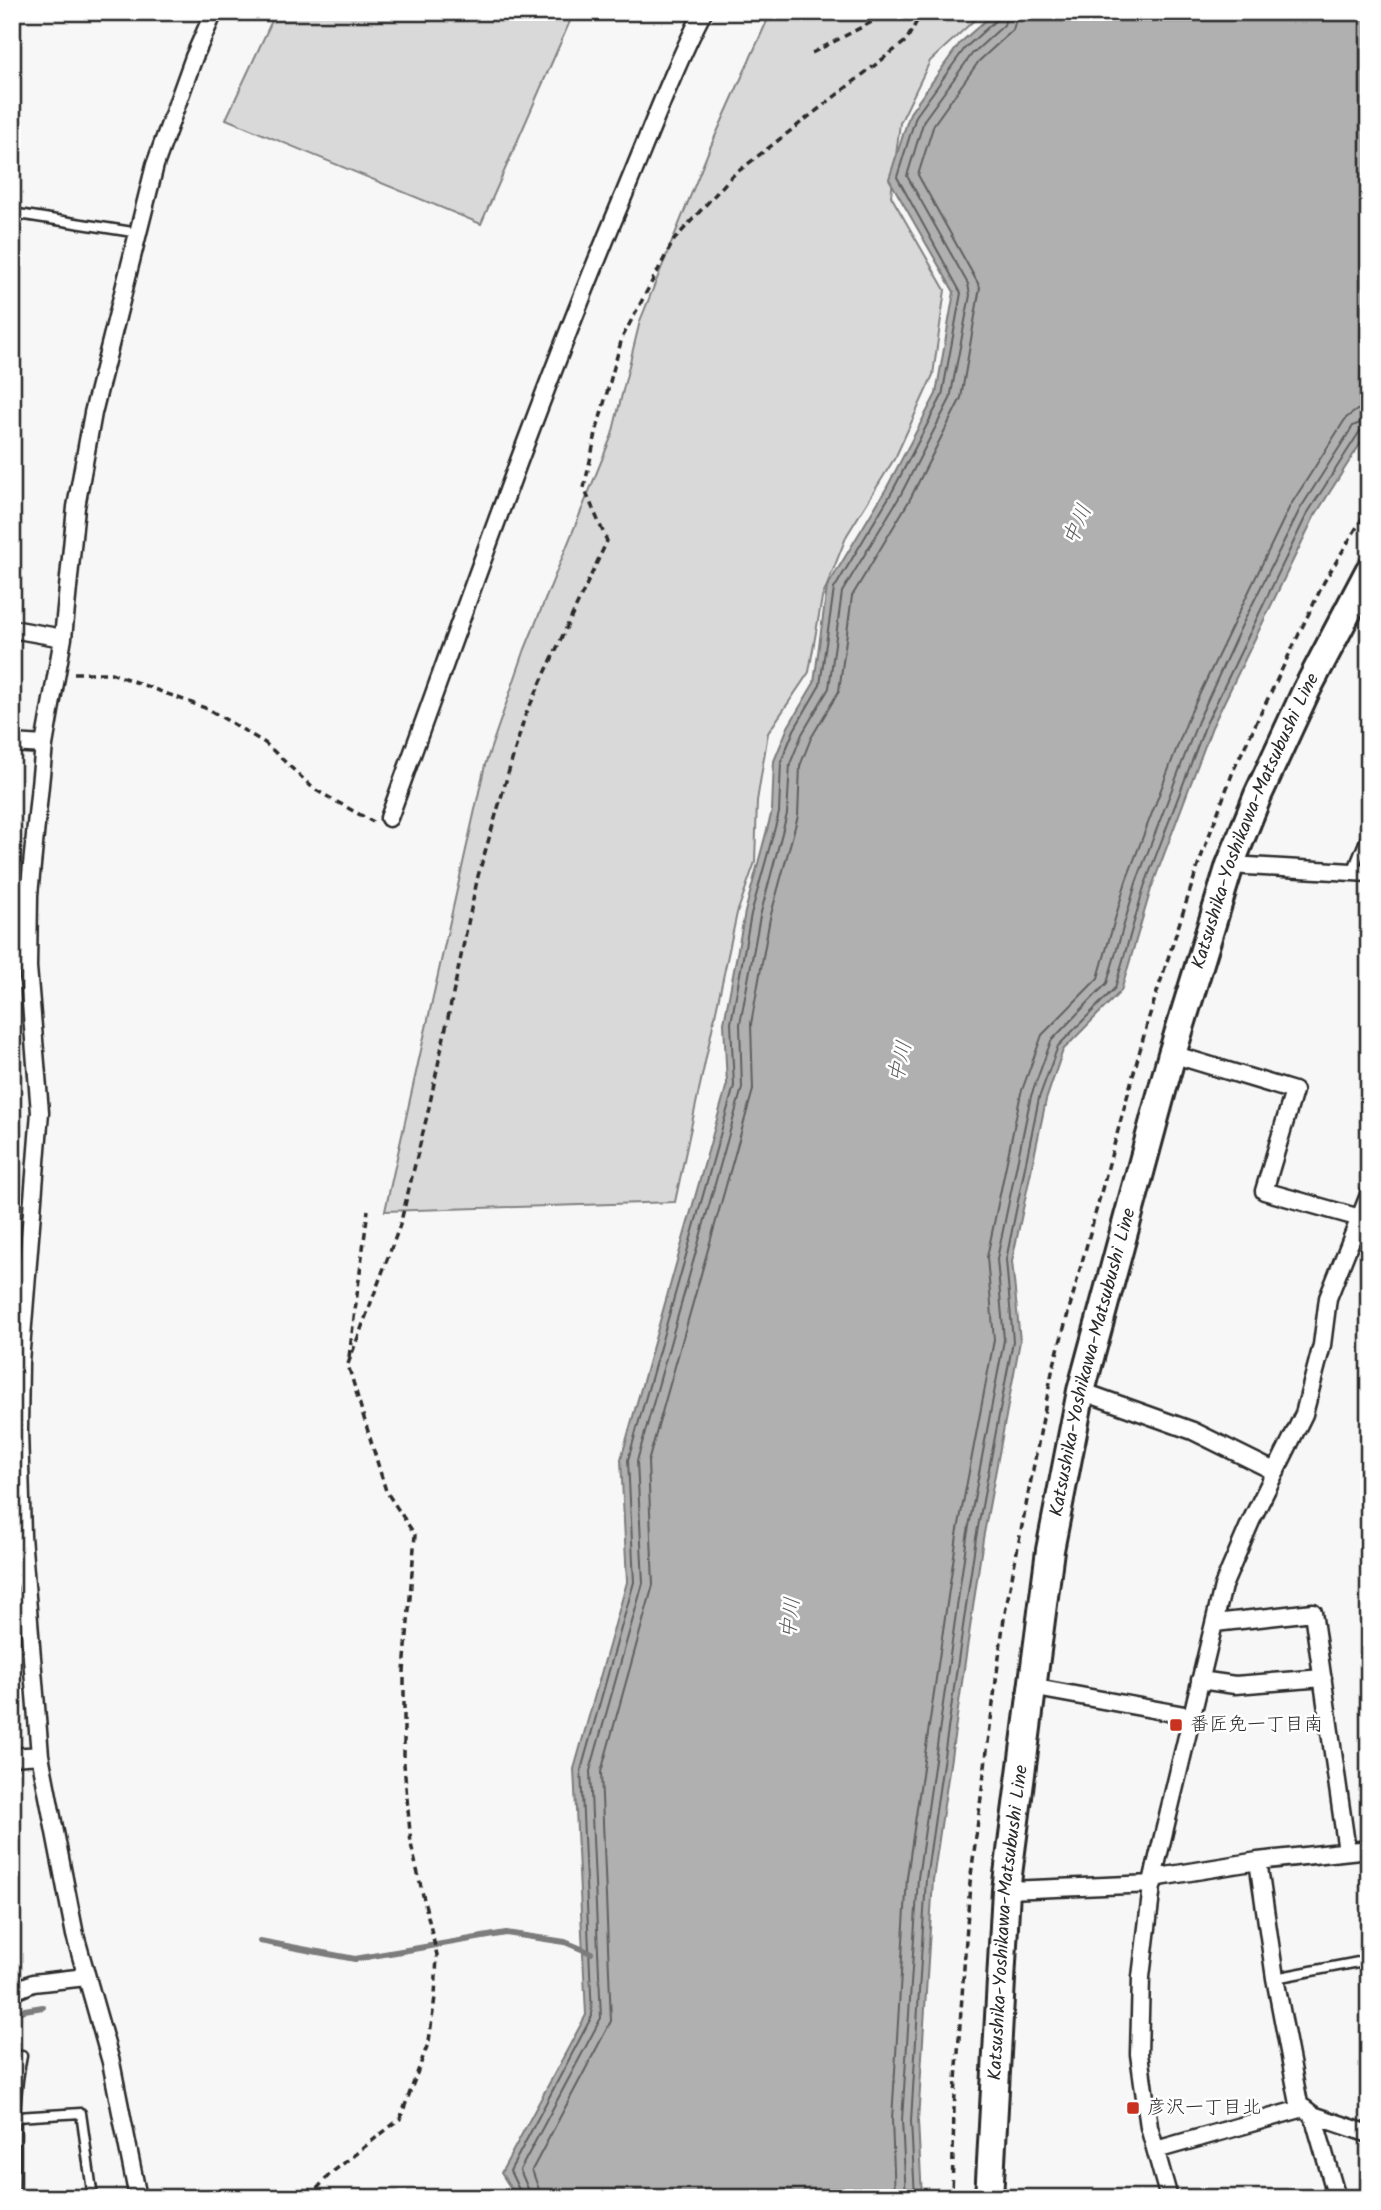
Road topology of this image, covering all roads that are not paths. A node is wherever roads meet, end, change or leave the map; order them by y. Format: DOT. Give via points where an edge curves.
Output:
graph roads {
  1 [pos="214,12"];
  2 [pos="703,12"];
  3 [pos="12,214"];
  4 [pos="139,233"];
  5 [pos="1369,571"];
  6 [pos="12,629"];
  7 [pos="63,638"];
  8 [pos="12,743"];
  9 [pos="44,746"];
  10 [pos="389,818"];
  11 [pos="1369,830"];
  12 [pos="1230,865"];
  13 [pos="1352,872"];
  14 [pos="1369,873"];
  15 [pos="1172,1054"];
  16 [pos="1369,1195"];
  17 [pos="1360,1218"];
  18 [pos="1082,1391"];
  19 [pos="1276,1472"];
  20 [pos="19,1580"];
  21 [pos="1215,1623"];
  22 [pos="1323,1678"];
  23 [pos="1200,1680"];
  24 [pos="1031,1688"];
  25 [pos="1190,1716"];
  26 [pos="40,1755"];
  27 [pos="12,1757"];
  28 [pos="1369,1849"];
  29 [pos="1346,1852"];
  30 [pos="1258,1861"];
  31 [pos="1153,1881"];
  32 [pos="1006,1890"];
  33 [pos="1369,1960"];
  34 [pos="86,1977"];
  35 [pos="1275,1978"];
  36 [pos="12,1992"];
  37 [pos="12,2056"];
  38 [pos="1306,2112"];
  39 [pos="17,2117"];
  40 [pos="1369,2134"];
  41 [pos="1156,2150"];
  42 [pos="14,2198"];
  43 [pos="93,2198"];
  44 [pos="138,2198"];
  45 [pos="989,2198"];
  46 [pos="1169,2198"];
  47 [pos="1337,2198"];
  1 -- 4 [label="street" via="169,120"];
  2 -- 10 [label="street" via="591,273 472,583"];
  3 -- 4 [label="lane"];
  4 -- 7 [label="street" via="93,413 76,508"];
  5 -- 12 [label="main road, Katsushika-Yoshikawa-Matsubushi Line" via="1306,691"];
  6 -- 7 [label="street"];
  7 -- 9 [label="street"];
  8 -- 9 [label="street"];
  9 -- 20 [label="street" via="29,895 28,967 40,1112 20,1362"];
  11 -- 13 [label="lane"];
  12 -- 13 [label="street"];
  12 -- 15 [label="main road, Katsushika-Yoshikawa-Matsubushi Line"];
  13 -- 14 [label="street"];
  15 -- 17 [label="street" via="1294,1091 1264,1191"];
  15 -- 18 [label="main road, Katsushika-Yoshikawa-Matsubushi Line"];
  16 -- 17 [label="street"];
  17 -- 19 [label="street" via="1328,1298 1322,1345 1304,1414"];
  18 -- 19 [label="street" via="1194,1431"];
  18 -- 24 [label="main road, Katsushika-Yoshikawa-Matsubushi Line" via="1050,1550"];
  19 -- 21 [label="street" via="1228,1575"];
  20 -- 26 [label="street"];
  21 -- 22 [label="street" via="1313,1612"];
  21 -- 23 [label="street"];
  22 -- 23 [label="street" via="1234,1685"];
  22 -- 29 [label="street"];
  23 -- 25 [label="street"];
  24 -- 25 [label="street"];
  24 -- 32 [label="main road, Katsushika-Yoshikawa-Matsubushi Line"];
  25 -- 31 [label="street"];
  26 -- 27 [label="street"];
  26 -- 34 [label="street"];
  28 -- 29 [label="street"];
  29 -- 30 [label="street"];
  30 -- 31 [label="street"];
  30 -- 35 [label="street"];
  31 -- 32 [label="street"];
  31 -- 41 [label="street" via="1138,2021 1144,2090"];
  32 -- 45 [label="main road, Katsushika-Yoshikawa-Matsubushi Line"];
  33 -- 35 [label="lane"];
  34 -- 36 [label="street" via="33,1983"];
  34 -- 44 [label="street" via="111,2062"];
  35 -- 38 [label="street"];
  37 -- 39 [label="lane" via="22,2056 15,2090"];
  38 -- 40 [label="street"];
  38 -- 41 [label="street"];
  38 -- 47 [label="street"];
  39 -- 42 [label="lane"];
  39 -- 43 [label="lane" via="81,2113"];
  41 -- 46 [label="street"];
}
